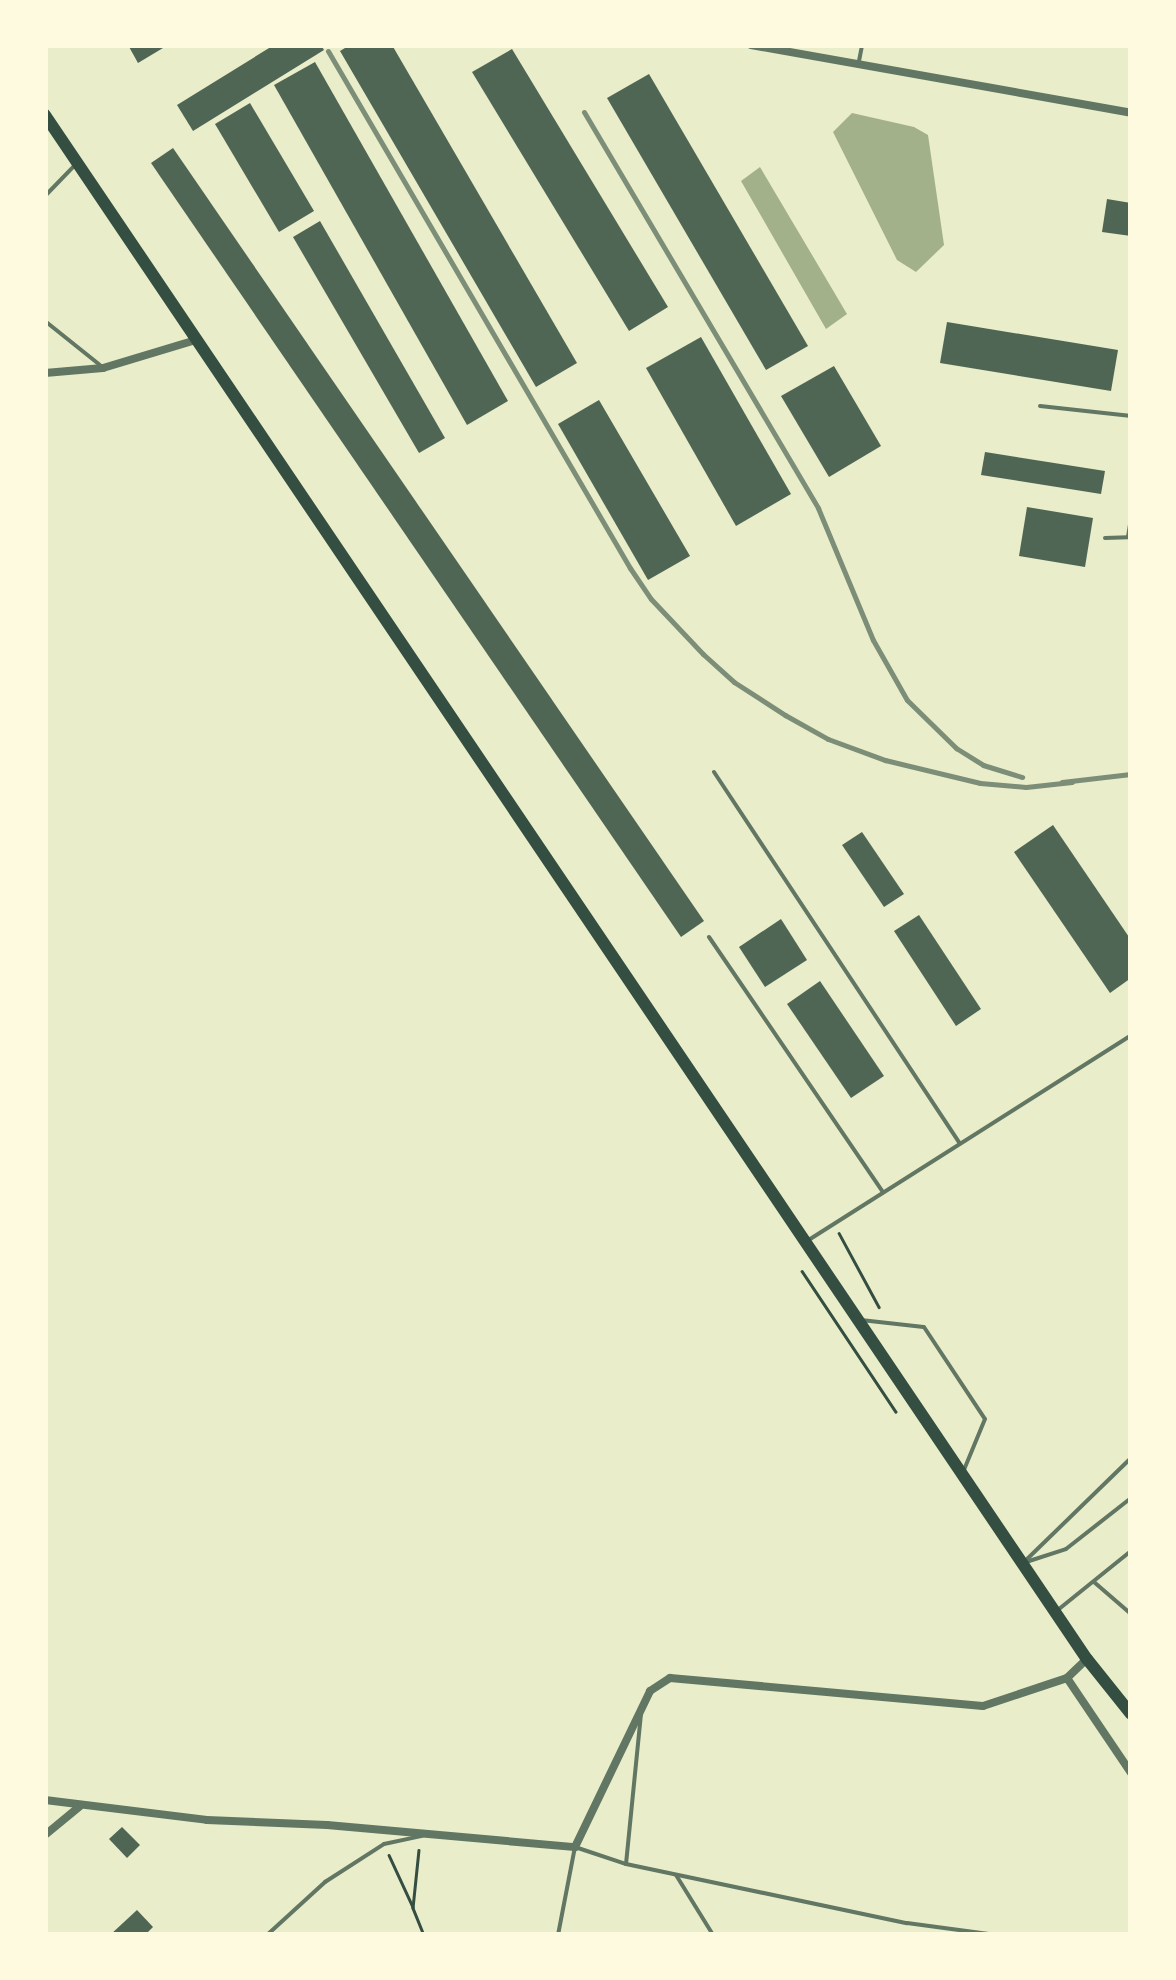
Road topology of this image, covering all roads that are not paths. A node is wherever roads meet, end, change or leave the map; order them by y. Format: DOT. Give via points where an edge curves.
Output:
graph roads {
  1 [pos="751,45"];
  2 [pos="862,45"];
  3 [pos="858,66"];
  4 [pos="1131,112"];
  5 [pos="45,115"];
  6 [pos="77,163"];
  7 [pos="45,196"];
  8 [pos="45,321"];
  9 [pos="196,340"];
  10 [pos="103,368"];
  11 [pos="45,373"];
  12 [pos="1040,406"];
  13 [pos="1131,416"];
  14 [pos="1131,518"];
  15 [pos="1104,538"];
  16 [pos="714,772"];
  17 [pos="710,937"];
  18 [pos="1131,1035"];
  19 [pos="960,1143"];
  20 [pos="882,1192"];
  21 [pos="806,1240"];
  22 [pos="860,1320"];
  23 [pos="1131,1458"];
  24 [pos="964,1472"];
  25 [pos="1131,1498"];
  26 [pos="1130,1555"];
  27 [pos="1023,1563"];
  28 [pos="1094,1582"];
  29 [pos="1056,1612"];
  30 [pos="1131,1614"];
  31 [pos="1087,1659"];
  32 [pos="1067,1678"];
  33 [pos="642,1710"];
  34 [pos="1131,1714"];
  35 [pos="1131,1774"];
  36 [pos="45,1800"];
  37 [pos="82,1805"];
  38 [pos="45,1835"];
  39 [pos="427,1835"];
  40 [pos="575,1847"];
  41 [pos="626,1864"];
  42 [pos="676,1874"];
  43 [pos="267,1935"];
  44 [pos="558,1935"];
  45 [pos="713,1935"];
  46 [pos="996,1935"];
  1 -- 3 [label="street"];
  2 -- 3 [label="lane"];
  3 -- 4 [label="street"];
  5 -- 6 [label="highway"];
  6 -- 7 [label="lane"];
  6 -- 9 [label="highway"];
  8 -- 10 [label="lane"];
  9 -- 10 [label="street"];
  9 -- 21 [label="highway"];
  10 -- 11 [label="street"];
  12 -- 13 [label="lane"];
  14 -- 15 [label="lane" via="1128,537"];
  16 -- 19 [label="lane"];
  17 -- 20 [label="lane"];
  18 -- 19 [label="lane"];
  19 -- 20 [label="lane"];
  20 -- 21 [label="lane"];
  21 -- 22 [label="highway"];
  22 -- 24 [label="highway"];
  22 -- 24 [label="lane" via="924,1327 985,1419"];
  23 -- 27 [label="lane"];
  24 -- 27 [label="highway"];
  25 -- 27 [label="lane" via="1066,1549"];
  26 -- 28 [label="lane"];
  27 -- 29 [label="highway"];
  28 -- 29 [label="lane"];
  28 -- 30 [label="lane"];
  29 -- 31 [label="highway"];
  31 -- 32 [label="street"];
  31 -- 34 [label="highway"];
  32 -- 33 [label="street" via="982,1706 670,1678 650,1692"];
  32 -- 35 [label="street"];
  33 -- 40 [label="street"];
  33 -- 41 [label="lane"];
  36 -- 37 [label="street"];
  37 -- 38 [label="street"];
  37 -- 39 [label="street"];
  39 -- 40 [label="street"];
  39 -- 43 [label="lane" via="384,1844 324,1882"];
  40 -- 41 [label="lane"];
  40 -- 44 [label="lane"];
  41 -- 42 [label="lane"];
  42 -- 45 [label="lane"];
  42 -- 46 [label="lane"];
}
